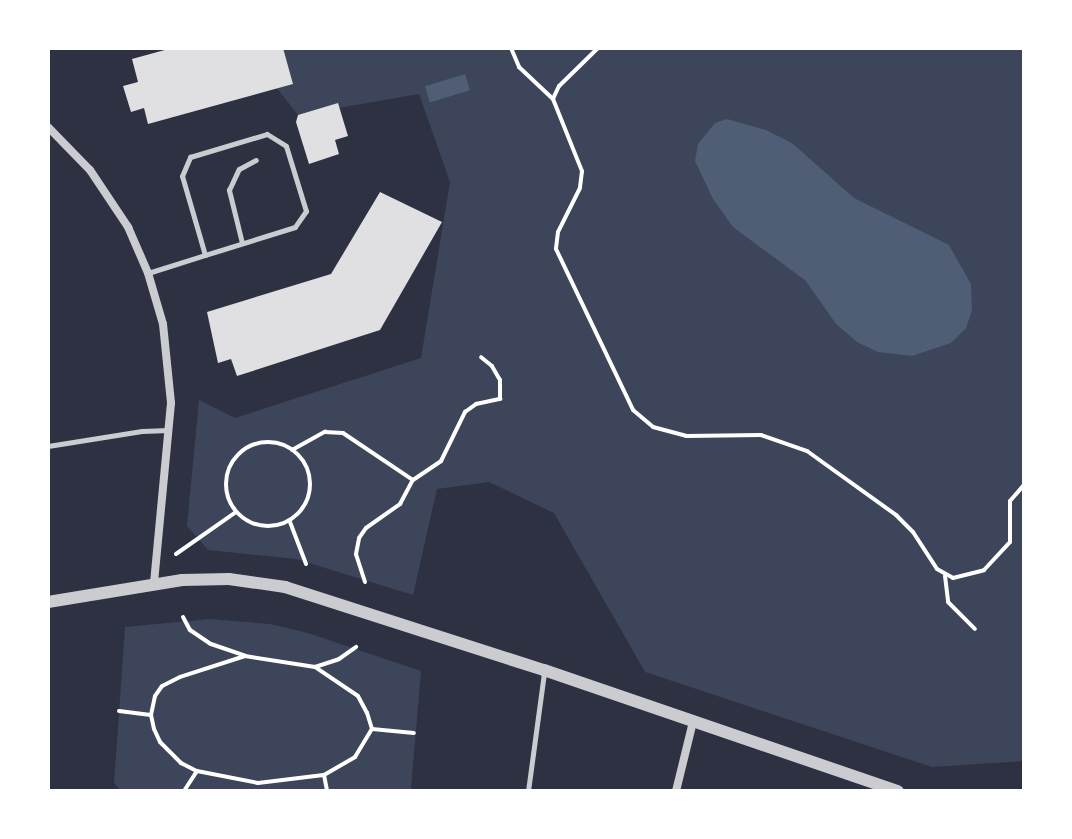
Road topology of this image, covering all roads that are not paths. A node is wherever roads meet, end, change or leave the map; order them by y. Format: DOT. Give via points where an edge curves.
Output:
graph roads {
  1 [pos="48,127"];
  2 [pos="256,160"];
  3 [pos="242,243"];
  4 [pos="205,255"];
  5 [pos="148,273"];
  6 [pos="170,430"];
  7 [pos="48,446"];
  8 [pos="154,583"];
  9 [pos="48,602"];
  10 [pos="544,670"];
  11 [pos="693,722"];
  12 [pos="528,791"];
  13 [pos="676,791"];
  14 [pos="898,791"];
  1 -- 5 [label="street" via="103,188"];
  2 -- 3 [label="lane" via="239,169 229,190"];
  3 -- 4 [label="lane"];
  3 -- 4 [label="lane" via="295,227 306,211 286,146 267,134 190,157 182,176"];
  4 -- 5 [label="lane"];
  5 -- 6 [label="street" via="169,360"];
  6 -- 7 [label="lane"];
  6 -- 8 [label="street"];
  8 -- 9 [label="street"];
  8 -- 10 [label="street" via="217,579 285,587"];
  10 -- 11 [label="street"];
  10 -- 12 [label="lane"];
  11 -- 13 [label="street"];
  11 -- 14 [label="street"];
}
